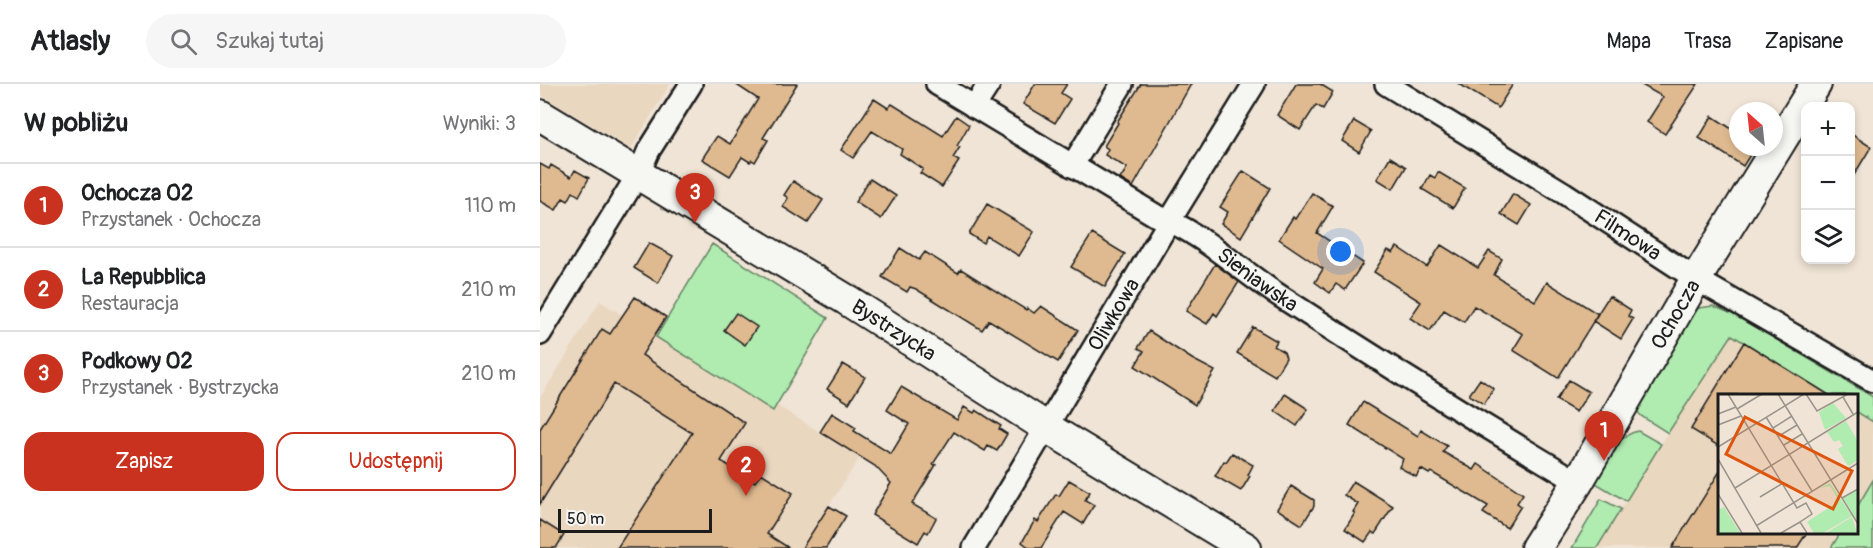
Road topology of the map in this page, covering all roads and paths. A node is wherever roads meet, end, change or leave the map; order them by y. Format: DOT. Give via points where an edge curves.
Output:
graph roads {
  1 [pos="691,84"];
  2 [pos="937,84"];
  3 [pos="989,84"];
  4 [pos="1122,84"];
  5 [pos="1254,84"];
  6 [pos="1386,84"];
  7 [pos="1816,84"];
  8 [pos="974,107"];
  9 [pos="540,115"];
  10 [pos="1072,166"];
  11 [pos="639,173"];
  12 [pos="1170,220"];
  13 [pos="1696,279"];
  14 [pos="540,333"];
  15 [pos="1873,381"];
  16 [pos="1046,427"];
  17 [pos="1578,482"];
  18 [pos="974,548"];
  19 [pos="1246,548"];
  20 [pos="1536,548"];
  1 -- 11 [label="street"];
  2 -- 8 [label="street, Sieniawska"];
  3 -- 8 [label="street"];
  4 -- 10 [label="street"];
  5 -- 12 [label="street, Oliwkowa"];
  6 -- 13 [label="street, Filmowa"];
  7 -- 13 [label="street, Ochocza"];
  8 -- 10 [label="street, Sieniawska"];
  9 -- 11 [label="street, Bystrzycka"];
  10 -- 12 [label="street, Sieniawska"];
  11 -- 14 [label="street"];
  11 -- 16 [label="street, Bystrzycka"];
  12 -- 16 [label="street, Oliwkowa"];
  12 -- 17 [label="street, Sieniawska" via="1230,258 1253,279"];
  13 -- 15 [label="street, Filmowa"];
  13 -- 17 [label="street, Ochocza"];
  16 -- 18 [label="street, Oliwkowa"];
  16 -- 19 [label="street, Bystrzycka"];
  17 -- 20 [label="street, Ochocza"];
}
